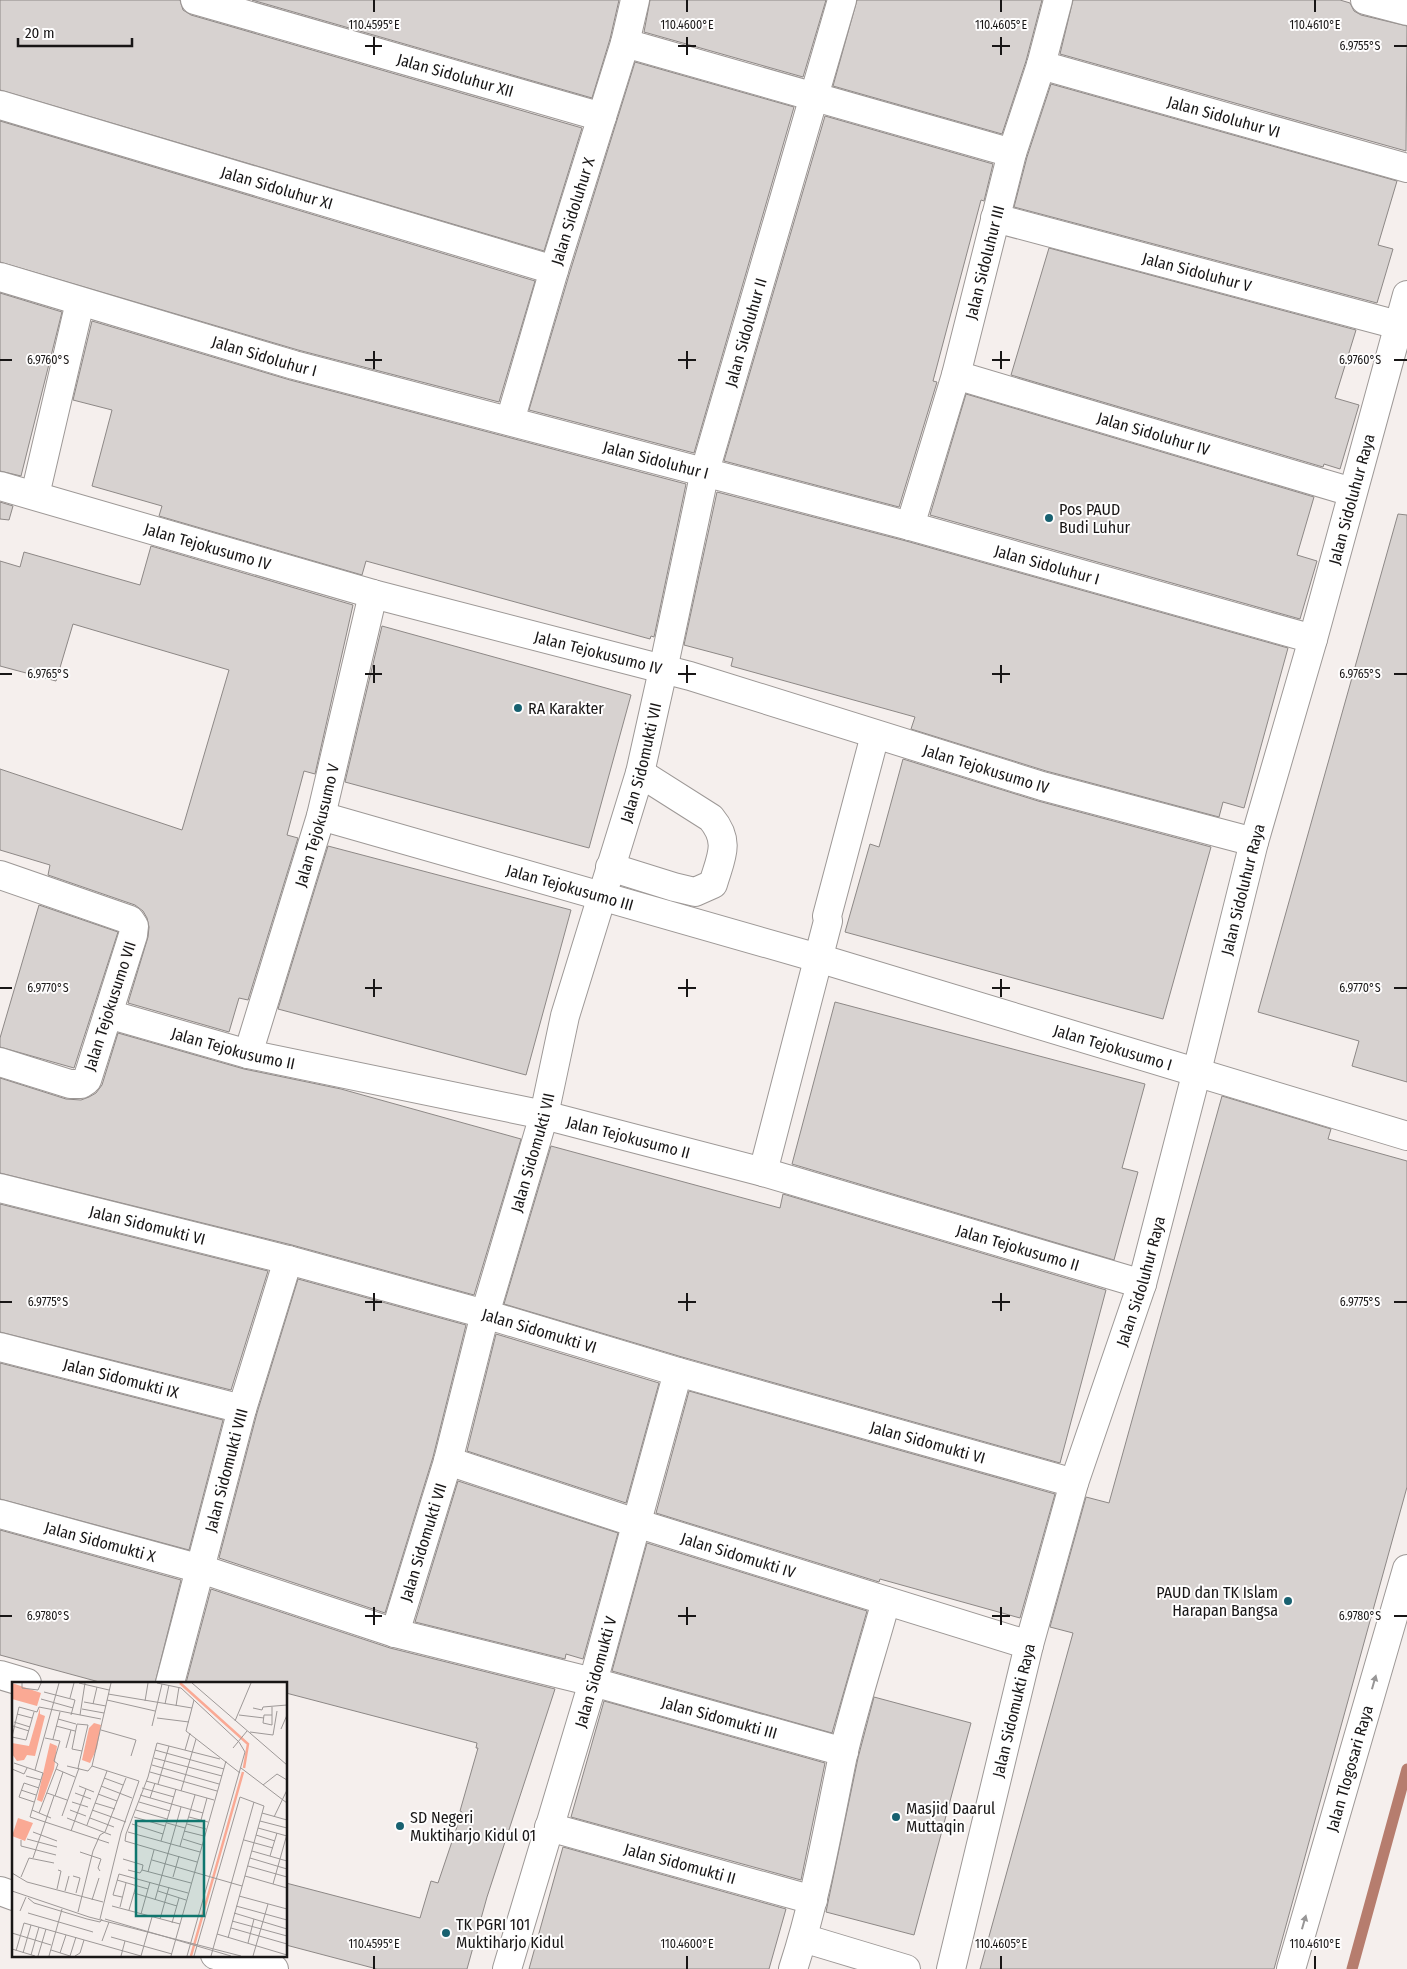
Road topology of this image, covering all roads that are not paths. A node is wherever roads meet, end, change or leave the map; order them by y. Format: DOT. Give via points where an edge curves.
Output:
graph roads {
  1 [pos="195,0"];
  2 [pos="635,0"];
  3 [pos="842,0"];
  4 [pos="1058,0"];
  5 [pos="1365,0"];
  6 [pos="1407,11"];
  7 [pos="624,43"];
  8 [pos="1041,65"];
  9 [pos="815,96"];
  10 [pos="0,104"];
  11 [pos="602,117"];
  12 [pos="1012,153"];
  13 [pos="1407,168"];
  14 [pos="995,218"];
  15 [pos="554,270"];
  16 [pos="0,277"];
  17 [pos="1407,294"];
  18 [pos="80,302"];
  19 [pos="1398,325"];
  20 [pos="956,375"];
  21 [pos="510,422"];
  22 [pos="705,471"];
  23 [pos="0,486"];
  24 [pos="1352,492"];
  25 [pos="35,495"];
  26 [pos="910,526"];
  27 [pos="373,594"];
  28 [pos="1313,639"];
  29 [pos="663,670"];
  30 [pos="876,736"];
  31 [pos="640,773"];
  32 [pos="321,816"];
  33 [pos="1254,842"];
  34 [pos="610,867"];
  35 [pos="0,876"];
  36 [pos="602,896"];
  37 [pos="818,958"];
  38 [pos="108,1014"];
  39 [pos="248,1054"];
  40 [pos="0,1062"];
  41 [pos="1197,1071"];
  42 [pos="544,1115"];
  43 [pos="1407,1136"];
  44 [pos="762,1172"];
  45 [pos="0,1188"];
  46 [pos="288,1260"];
  47 [pos="1142,1284"];
  48 [pos="485,1314"];
  49 [pos="0,1347"];
  50 [pos="678,1372"];
  51 [pos="242,1409"];
  52 [pos="448,1461"];
  53 [pos="1074,1483"];
  54 [pos="0,1514"];
  55 [pos="636,1523"];
  56 [pos="201,1569"];
  57 [pos="1407,1569"];
  58 [pos="886,1601"];
  59 [pos="395,1633"];
  60 [pos="1029,1645"];
  61 [pos="0,1675"];
  62 [pos="24,1682"];
  63 [pos="170,1682"];
  64 [pos="593,1682"];
  65 [pos="844,1752"];
  66 [pos="549,1828"];
  67 [pos="0,1890"];
  68 [pos="12,1895"];
  69 [pos="813,1900"];
  70 [pos="803,1938"];
  71 [pos="219,1956"];
  72 [pos="274,1969"];
  73 [pos="507,1969"];
  74 [pos="793,1969"];
  75 [pos="906,1969"];
  76 [pos="951,1969"];
  77 [pos="1291,1969"];
  1 -- 11 [label="street, Jalan Sidoluhur XII"];
  2 -- 7 [label="street, Jalan Sidoluhur X"];
  3 -- 9 [label="street, Jalan Sidoluhur II"];
  4 -- 8 [label="street, Jalan Sidoluhur III"];
  5 -- 6 [label="street"];
  7 -- 9 [label="street"];
  7 -- 11 [label="street, Jalan Sidoluhur X"];
  8 -- 12 [label="street, Jalan Sidoluhur III"];
  8 -- 13 [label="street, Jalan Sidoluhur VI"];
  9 -- 12 [label="street"];
  9 -- 22 [label="street, Jalan Sidoluhur II"];
  10 -- 15 [label="street, Jalan Sidoluhur XI"];
  11 -- 15 [label="street, Jalan Sidoluhur X"];
  12 -- 14 [label="street, Jalan Sidoluhur III"];
  14 -- 19 [label="street, Jalan Sidoluhur V"];
  14 -- 20 [label="street, Jalan Sidoluhur III"];
  15 -- 21 [label="street, Jalan Sidoluhur X"];
  16 -- 18 [label="street, Jalan Sidoluhur I"];
  17 -- 19 [label="street, Jalan Sidoluhur Raya"];
  18 -- 21 [label="street, Jalan Sidoluhur I" via="294,365"];
  18 -- 25 [label="street"];
  19 -- 24 [label="street, Jalan Sidoluhur Raya"];
  20 -- 24 [label="street, Jalan Sidoluhur IV"];
  20 -- 26 [label="street, Jalan Sidoluhur III"];
  21 -- 22 [label="street, Jalan Sidoluhur I"];
  22 -- 26 [label="street, Jalan Sidoluhur I"];
  22 -- 29 [label="street, Jalan Sidoluhur II"];
  23 -- 25 [label="street, Jalan Tejokusumo IV"];
  24 -- 28 [label="street, Jalan Sidoluhur Raya"];
  25 -- 27 [label="street, Jalan Tejokusumo IV"];
  26 -- 28 [label="street, Jalan Sidoluhur I"];
  27 -- 29 [label="street, Jalan Tejokusumo IV"];
  27 -- 32 [label="street, Jalan Tejokusumo V"];
  28 -- 33 [label="street, Jalan Sidoluhur Raya"];
  29 -- 30 [label="street, Jalan Tejokusumo IV"];
  29 -- 31 [label="street, Jalan Sidomukti VII"];
  30 -- 33 [label="street, Jalan Tejokusumo IV" via="1042,786"];
  30 -- 37 [label="street" via="826,916 828,921"];
  31 -- 34 [label="street, Jalan Sidomukti VII"];
  31 -- 34 [label="street" via="711,818 719,828 724,848 713,884 695,892"];
  32 -- 36 [label="street, Jalan Tejokusumo III"];
  32 -- 39 [label="street, Jalan Tejokusumo V"];
  33 -- 41 [label="street, Jalan Sidoluhur Raya"];
  34 -- 36 [label="street, Jalan Sidomukti VII"];
  35 -- 38 [label="street, Jalan Tejokusumo VII" via="130,920 134,926 133,934"];
  36 -- 37 [label="street, Jalan Tejokusumo III"];
  36 -- 42 [label="street, Jalan Sidomukti VII" via="565,1016"];
  37 -- 41 [label="street, Jalan Tejokusumo I"];
  37 -- 44 [label="street"];
  38 -- 39 [label="street, Jalan Tejokusumo II"];
  38 -- 40 [label="street, Jalan Tejokusumo VII" via="87,1080 80,1084 70,1084"];
  39 -- 42 [label="street, Jalan Tejokusumo II"];
  41 -- 43 [label="street, Jalan Tejokusumo I"];
  41 -- 47 [label="street, Jalan Sidoluhur Raya"];
  42 -- 44 [label="street, Jalan Tejokusumo II"];
  42 -- 48 [label="street, Jalan Sidomukti VII"];
  44 -- 47 [label="street, Jalan Tejokusumo II"];
  45 -- 46 [label="street, Jalan Sidomukti VI"];
  46 -- 48 [label="street, Jalan Sidomukti VI"];
  46 -- 51 [label="street, Jalan Sidomukti VIII"];
  47 -- 53 [label="street, Jalan Sidoluhur Raya"];
  48 -- 50 [label="street, Jalan Sidomukti VI"];
  48 -- 52 [label="street, Jalan Sidomukti VII"];
  49 -- 51 [label="street, Jalan Sidomukti IX"];
  50 -- 53 [label="street, Jalan Sidomukti VI"];
  50 -- 55 [label="street, Jalan Sidomukti V"];
  51 -- 56 [label="street, Jalan Sidomukti VIII"];
  52 -- 55 [label="street, Jalan Sidomukti IV"];
  52 -- 59 [label="street, Jalan Sidomukti VII"];
  53 -- 60 [label="street, Jalan Sidomukti Raya"];
  54 -- 56 [label="street, Jalan Sidomukti X"];
  55 -- 58 [label="street, Jalan Sidomukti IV"];
  55 -- 64 [label="street, Jalan Sidomukti V"];
  56 -- 59 [label="street, Jalan Sidomukti X"];
  56 -- 63 [label="street, Jalan Sidomukti VIII"];
  77 -- 57 [label="street, Jalan Tlogosari Raya, one-way"];
  58 -- 60 [label="street, Jalan Sidomukti IV"];
  58 -- 65 [label="street"];
  59 -- 64 [label="street, Jalan Sidomukti III"];
  60 -- 76 [label="street, Jalan Sidomukti Raya"];
  61 -- 62 [label="street"];
  64 -- 65 [label="street, Jalan Sidomukti III"];
  64 -- 66 [label="street, Jalan Sidomukti V"];
  65 -- 69 [label="street"];
  66 -- 69 [label="street, Jalan Sidomukti II"];
  66 -- 73 [label="street, Jalan Sidomukti V"];
  67 -- 68 [label="street"];
  69 -- 70 [label="street"];
  70 -- 74 [label="street"];
  70 -- 75 [label="street"];
  71 -- 72 [label="street"];
}
